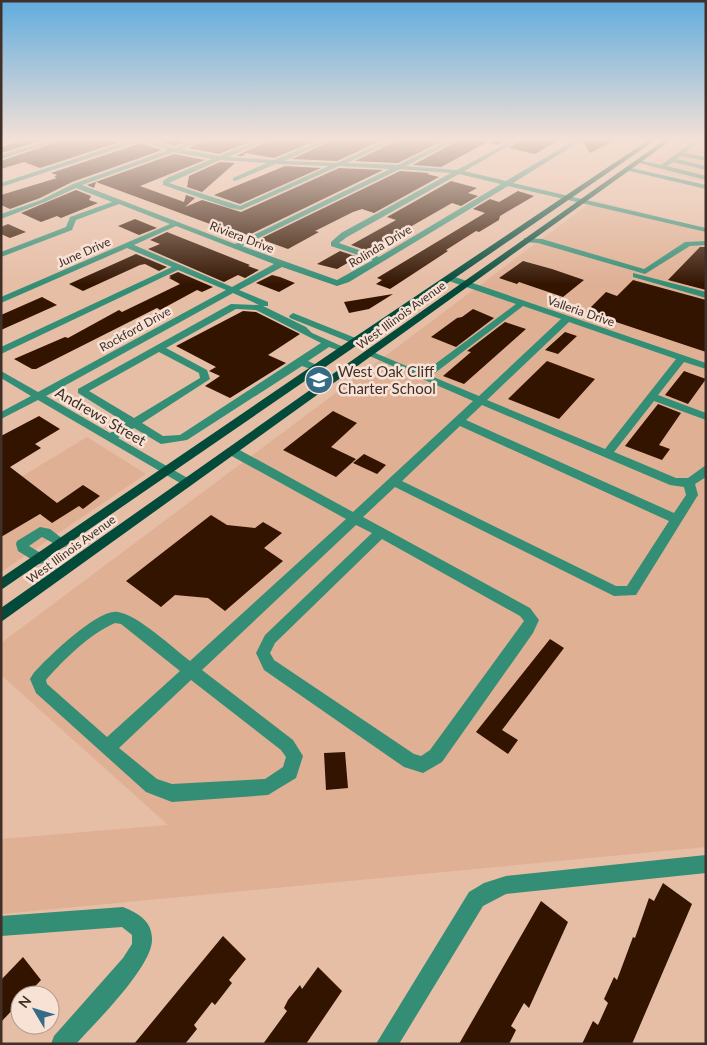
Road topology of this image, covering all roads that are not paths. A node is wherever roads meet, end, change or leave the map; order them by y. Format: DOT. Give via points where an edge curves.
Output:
graph roads {
  1 [pos="69,188"];
  2 [pos="82,188"];
  3 [pos="176,188"];
  4 [pos="287,188"];
  5 [pos="357,188"];
  6 [pos="429,188"];
  7 [pos="499,188"];
  8 [pos="531,188"];
  9 [pos="582,188"];
  10 [pos="601,188"];
  11 [pos="568,197"];
  12 [pos="583,201"];
  13 [pos="118,202"];
  14 [pos="1,217"];
  15 [pos="176,224"];
  16 [pos="706,230"];
  17 [pos="512,235"];
  18 [pos="527,240"];
  19 [pos="706,243"];
  20 [pos="127,245"];
  21 [pos="236,246"];
  22 [pos="1,255"];
  23 [pos="380,260"];
  24 [pos="281,264"];
  25 [pos="178,267"];
  26 [pos="449,278"];
  27 [pos="346,280"];
  28 [pos="466,285"];
  29 [pos="233,290"];
  30 [pos="706,296"];
  31 [pos="1,300"];
  32 [pos="522,303"];
  33 [pos="185,316"];
  34 [pos="567,319"];
  35 [pos="202,323"];
  36 [pos="328,343"];
  37 [pos="349,345"];
  38 [pos="158,348"];
  39 [pos="1,351"];
  40 [pos="370,354"];
  41 [pos="682,358"];
  42 [pos="301,362"];
  43 [pos="706,366"];
  44 [pos="316,368"];
  45 [pos="1,374"];
  46 [pos="423,377"];
  47 [pos="37,396"];
  48 [pos="651,396"];
  49 [pos="480,401"];
  50 [pos="1,416"];
  51 [pos="706,416"];
  52 [pos="459,421"];
  53 [pos="133,423"];
  54 [pos="110,438"];
  55 [pos="212,440"];
  56 [pos="232,451"];
  57 [pos="607,454"];
  58 [pos="706,469"];
  59 [pos="166,471"];
  60 [pos="394,482"];
  61 [pos="187,483"];
  62 [pos="689,484"];
  63 [pos="355,519"];
  64 [pos="676,519"];
  65 [pos="380,533"];
  66 [pos="62,543"];
  67 [pos="39,559"];
  68 [pos="1,585"];
  69 [pos="1,616"];
  70 [pos="191,671"];
  71 [pos="107,748"];
  72 [pos="706,864"];
  73 [pos="1,926"];
  74 [pos="62,1044"];
  75 [pos="387,1044"];
  1 -- 14 [label="street"];
  2 -- 13 [label="street, Riviera Drive"];
  3 -- 4 [label="street" via="241,208"];
  5 -- 21 [label="street"];
  6 -- 23 [label="street" via="344,235 334,244"];
  7 -- 23 [label="street, Rolinda Drive"];
  8 -- 11 [label="street"];
  9 -- 11 [label="main road, West Illinois Avenue"];
  10 -- 12 [label="main road, West Illinois Avenue"];
  11 -- 12 [label="street"];
  11 -- 17 [label="main road, West Illinois Avenue"];
  12 -- 16 [label="street"];
  12 -- 18 [label="main road, West Illinois Avenue"];
  13 -- 15 [label="street, Riviera Drive"];
  13 -- 22 [label="street" via="73,219 69,228"];
  15 -- 20 [label="street, June Drive"];
  15 -- 21 [label="street, Riviera Drive"];
  17 -- 18 [label="main road"];
  17 -- 26 [label="main road, West Illinois Avenue"];
  18 -- 19 [label="street" via="645,272 688,244"];
  18 -- 28 [label="main road, West Illinois Avenue"];
  18 -- 30 [label="street" via="534,245"];
  20 -- 25 [label="street"];
  20 -- 31 [label="street, June Drive"];
  21 -- 24 [label="street, Riviera Drive"];
  23 -- 27 [label="street, Rolinda Drive"];
  24 -- 27 [label="street, Riviera Drive" via="329,281"];
  24 -- 29 [label="street, Rockford Drive"];
  25 -- 29 [label="street"];
  25 -- 39 [label="street"];
  26 -- 28 [label="street, Valleria Drive"];
  26 -- 37 [label="main road, West Illinois Avenue"];
  28 -- 32 [label="street, Valleria Drive"];
  28 -- 40 [label="main road, West Illinois Avenue"];
  29 -- 33 [label="street, Rockford Drive"];
  29 -- 37 [label="street"];
  32 -- 34 [label="street, Valleria Drive"];
  32 -- 46 [label="street"];
  33 -- 35 [label="street"];
  33 -- 47 [label="street, Rockford Drive"];
  34 -- 41 [label="street, Valleria Drive"];
  34 -- 49 [label="street"];
  35 -- 36 [label="street" via="234,306 258,307"];
  35 -- 38 [label="street"];
  36 -- 37 [label="street"];
  36 -- 42 [label="street"];
  37 -- 40 [label="main road"];
  37 -- 44 [label="main road, West Illinois Avenue"];
  38 -- 53 [label="street" via="204,372 205,379"];
  38 -- 53 [label="street" via="82,391"];
  40 -- 46 [label="street"];
  40 -- 56 [label="main road, West Illinois Avenue"];
  41 -- 43 [label="street, Valleria Drive"];
  41 -- 48 [label="street"];
  42 -- 44 [label="street"];
  42 -- 53 [label="street" via="183,438 161,440"];
  44 -- 55 [label="main road, West Illinois Avenue"];
  45 -- 47 [label="street, Andrews Street"];
  46 -- 49 [label="street"];
  47 -- 50 [label="street, Rockford Drive"];
  47 -- 54 [label="street, Andrews Street"];
  48 -- 51 [label="street"];
  48 -- 57 [label="street"];
  49 -- 52 [label="street"];
  49 -- 57 [label="street"];
  52 -- 60 [label="street"];
  52 -- 64 [label="street"];
  53 -- 54 [label="street"];
  54 -- 59 [label="street, Andrews Street"];
  55 -- 56 [label="main road"];
  55 -- 59 [label="main road, West Illinois Avenue"];
  56 -- 61 [label="main road, West Illinois Avenue"];
  56 -- 63 [label="street"];
  57 -- 62 [label="street" via="674,482"];
  58 -- 62 [label="street" via="700,478"];
  59 -- 61 [label="street, Andrews Street"];
  59 -- 66 [label="main road, West Illinois Avenue"];
  60 -- 63 [label="street"];
  60 -- 64 [label="street" via="614,591 631,591"];
  61 -- 69 [label="main road, West Illinois Avenue"];
  62 -- 64 [label="street" via="692,495"];
  63 -- 65 [label="street"];
  63 -- 70 [label="street"];
  65 -- 65 [label="street" via="525,612 532,620 436,756 423,765 410,762 269,665 263,653 270,639"];
  66 -- 67 [label="main road, West Illinois Avenue"];
  66 -- 67 [label="street" via="46,532 40,532 22,544"];
  67 -- 68 [label="main road, West Illinois Avenue"];
  70 -- 71 [label="street"];
  70 -- 71 [label="street" via="126,620 116,617 104,621 46,667 38,679 41,688"];
  70 -- 71 [label="street" via="287,745 295,756 290,772 268,787 172,793 152,786"];
  72 -- 75 [label="street" via="506,885 491,890 476,899"];
  73 -- 74 [label="street" via="122,917 135,922 142,932 142,946 132,963"];
}
